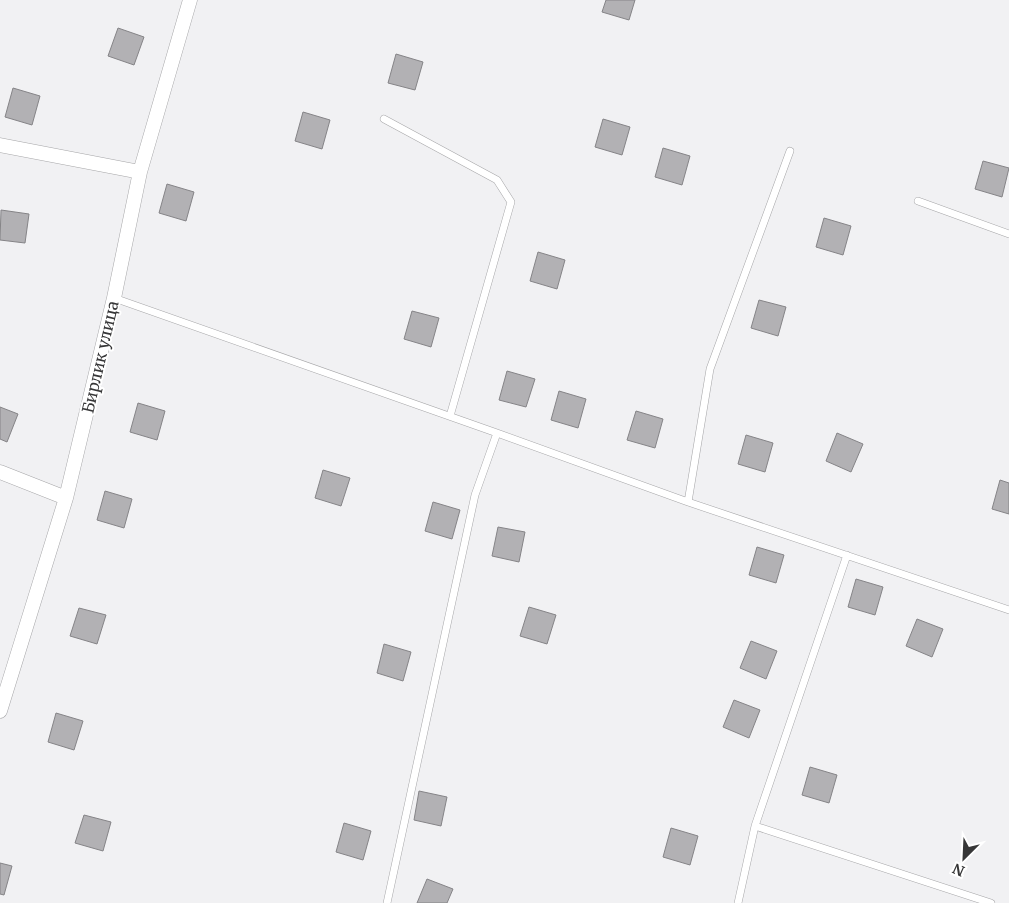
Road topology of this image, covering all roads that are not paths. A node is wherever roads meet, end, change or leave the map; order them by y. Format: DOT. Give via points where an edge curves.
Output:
graph roads {
  1 [pos="190,0"];
  2 [pos="384,120"];
  3 [pos="0,145"];
  4 [pos="790,151"];
  5 [pos="140,172"];
  6 [pos="918,201"];
  7 [pos="1009,234"];
  8 [pos="114,298"];
  9 [pos="450,416"];
  10 [pos="498,433"];
  11 [pos="0,472"];
  12 [pos="66,498"];
  13 [pos="688,502"];
  14 [pos="847,555"];
  15 [pos="1009,610"];
  16 [pos="6,674"];
  17 [pos="0,711"];
  18 [pos="756,826"];
  19 [pos="387,903"];
  20 [pos="738,903"];
  21 [pos="991,903"];
  1 -- 5 [label="street, Бирлик улица"];
  2 -- 9 [label="lane" via="497,180 511,202"];
  3 -- 5 [label="street"];
  4 -- 13 [label="lane" via="710,369"];
  5 -- 8 [label="street, Бирлик улица"];
  6 -- 7 [label="lane"];
  8 -- 9 [label="lane"];
  8 -- 12 [label="street, Бирлик улица"];
  9 -- 10 [label="lane"];
  10 -- 13 [label="lane"];
  10 -- 19 [label="lane" via="475,495"];
  11 -- 12 [label="street"];
  12 -- 16 [label="street, Бирлик улица"];
  13 -- 14 [label="lane"];
  14 -- 15 [label="lane"];
  14 -- 18 [label="lane"];
  16 -- 17 [label="street, Бирлик улица"];
  18 -- 20 [label="lane"];
  18 -- 21 [label="lane"];
}
